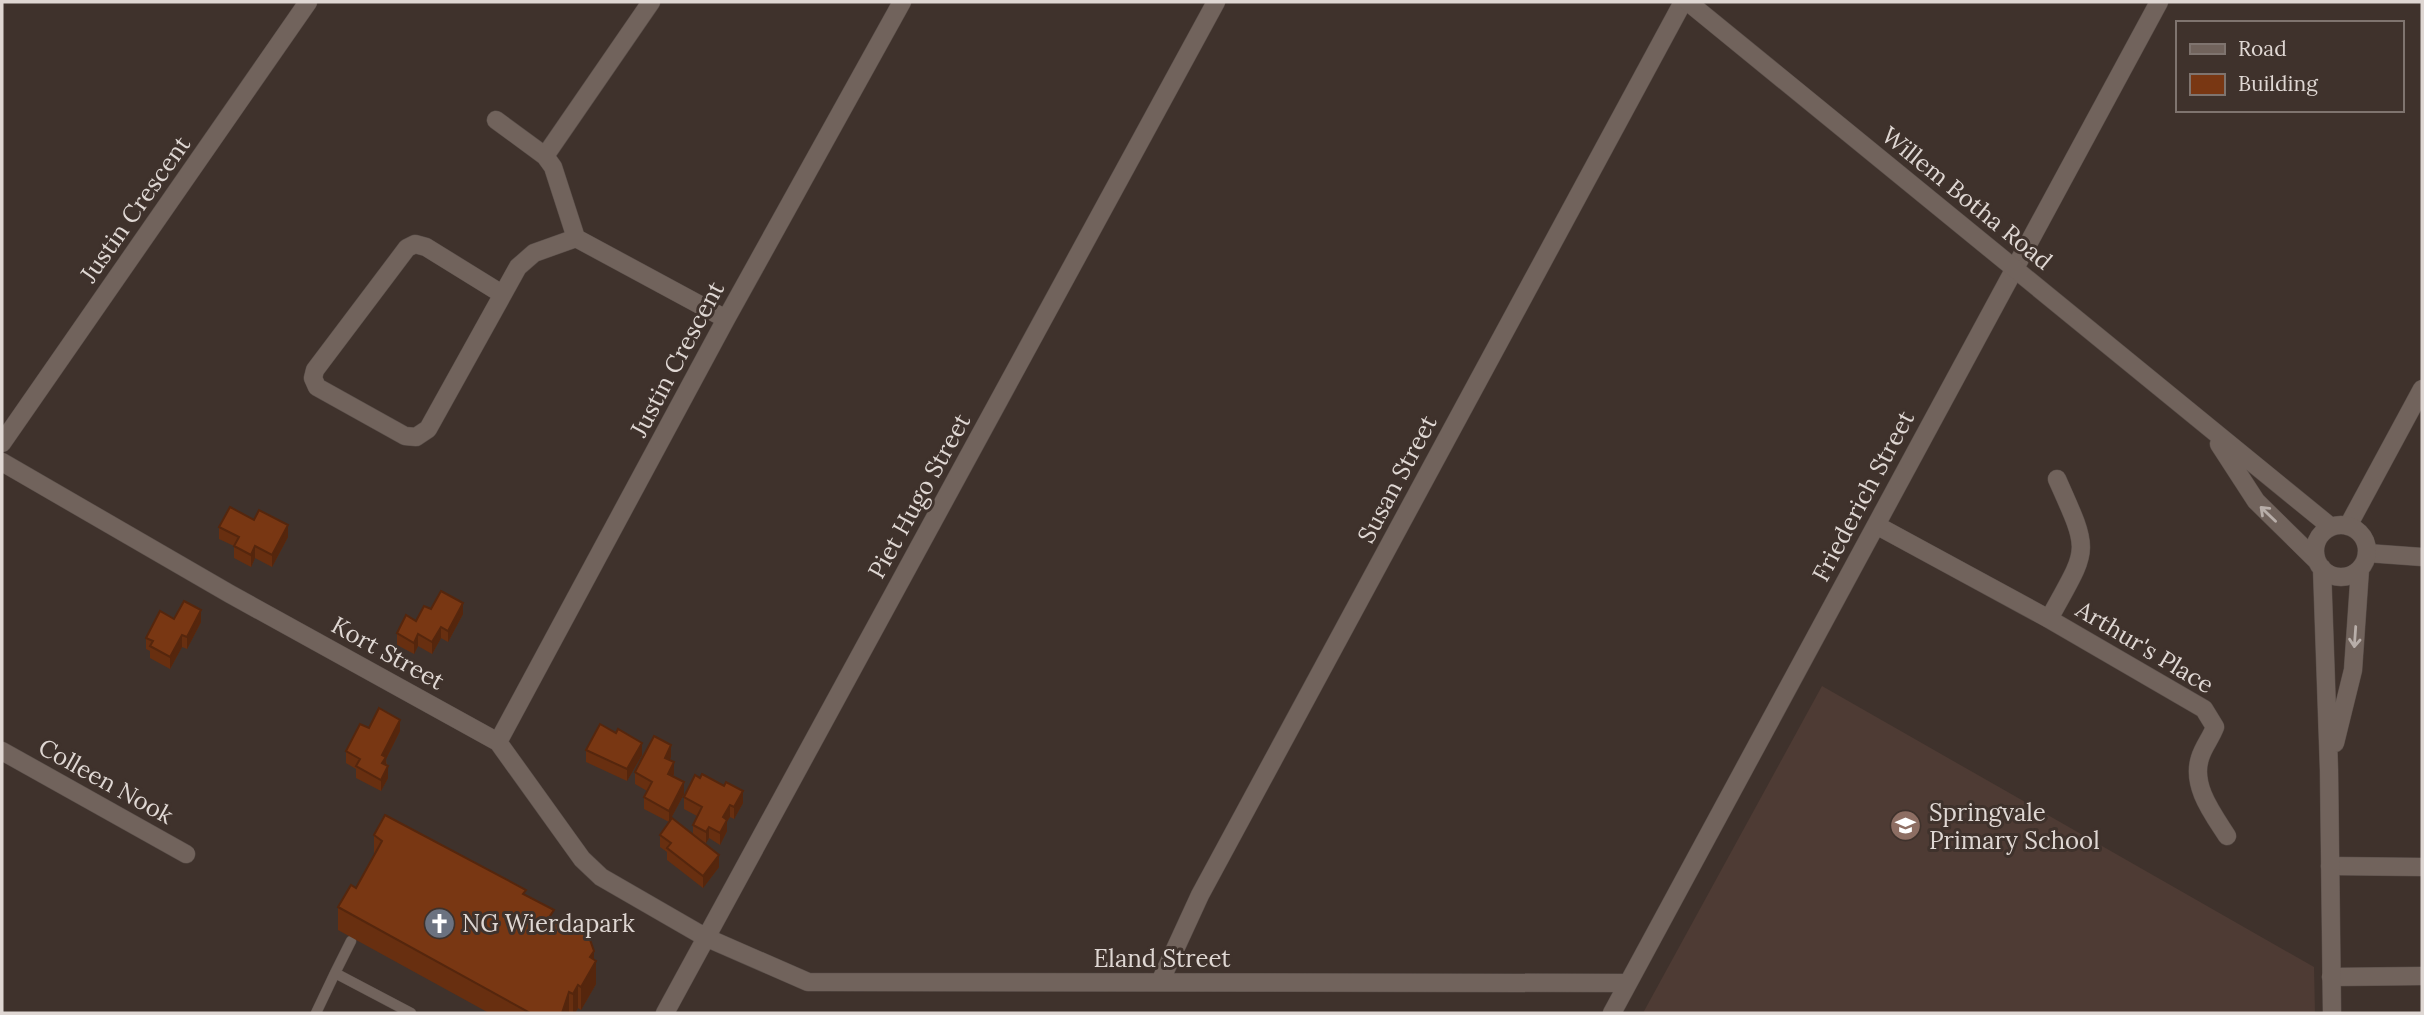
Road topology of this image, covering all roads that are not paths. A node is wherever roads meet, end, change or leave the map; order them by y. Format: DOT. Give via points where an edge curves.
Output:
graph roads {
  1 [pos="308,2"];
  2 [pos="651,2"];
  3 [pos="902,2"];
  4 [pos="1216,2"];
  5 [pos="1685,2"];
  6 [pos="2159,2"];
  7 [pos="496,120"];
  8 [pos="545,156"];
  9 [pos="576,238"];
  10 [pos="2013,268"];
  11 [pos="502,294"];
  12 [pos="726,319"];
  13 [pos="2422,389"];
  14 [pos="2214,434"];
  15 [pos="2,443"];
  16 [pos="2,462"];
  17 [pos="2057,479"];
  18 [pos="1876,525"];
  19 [pos="2339,526"];
  20 [pos="2422,557"];
  21 [pos="2363,561"];
  22 [pos="2319,565"];
  23 [pos="2049,619"];
  24 [pos="498,742"];
  25 [pos="2,751"];
  26 [pos="2329,770"];
  27 [pos="2227,836"];
  28 [pos="186,854"];
  29 [pos="2330,866"];
  30 [pos="2422,867"];
  31 [pos="705,937"];
  32 [pos="351,941"];
  33 [pos="334,973"];
  34 [pos="2422,976"];
  35 [pos="2331,977"];
  36 [pos="1160,982"];
  37 [pos="1628,983"];
  38 [pos="316,1013"];
  39 [pos="411,1013"];
  40 [pos="665,1013"];
  41 [pos="1612,1013"];
  42 [pos="2332,1013"];
  1 -- 15 [label="street, Justin Crescent"];
  2 -- 8 [label="street"];
  3 -- 12 [label="street, Justin Crescent"];
  4 -- 31 [label="street, Piet Hugo Street"];
  5 -- 10 [label="street, Willem Botha Road"];
  5 -- 36 [label="street, Susan Street" via="1200,895"];
  6 -- 10 [label="street, Friederich Street"];
  7 -- 8 [label="street"];
  8 -- 9 [label="street" via="557,177"];
  9 -- 11 [label="street" via="534,253 518,267"];
  9 -- 12 [label="street"];
  10 -- 14 [label="street, Willem Botha Road"];
  10 -- 18 [label="street, Friederich Street"];
  11 -- 11 [label="street" via="426,247 415,244 407,248 315,370 317,387 405,436 416,437 428,429"];
  12 -- 24 [label="street, Justin Crescent"];
  13 -- 19 [label="street"];
  14 -- 19 [label="street, Willem Botha Road"];
  22 -- 14 [label="street, Willem Botha Road, one-way" via="2256,501"];
  16 -- 24 [label="street, Kort Street"];
  17 -- 23 [label="street, Arthur's Place" via="2081,533 2083,552"];
  18 -- 23 [label="street, Arthur's Place"];
  18 -- 37 [label="street, Friederich Street"];
  19 -- 21 [label="street" via="2364,539"];
  19 -- 22 [label="street" via="2317,541"];
  20 -- 21 [label="street"];
  21 -- 22 [label="street" via="2341,577"];
  21 -- 26 [label="street, one-way" via="2353,670"];
  22 -- 26 [label="street"];
  23 -- 27 [label="street, Arthur's Place" via="2210,715 2214,727 2199,772 2204,799"];
  24 -- 31 [label="street, Kort Street" via="591,869"];
  25 -- 28 [label="street, Colleen Nook"];
  26 -- 29 [label="street"];
  29 -- 30 [label="street"];
  29 -- 35 [label="street"];
  31 -- 36 [label="street, Eland Street" via="817,984"];
  31 -- 40 [label="street, Piet Hugo Street"];
  32 -- 33 [label="lane"];
  33 -- 38 [label="lane"];
  33 -- 39 [label="lane"];
  34 -- 35 [label="street"];
  35 -- 42 [label="street"];
  36 -- 37 [label="street, Eland Street"];
  37 -- 41 [label="street, Friederich Street"];
}
